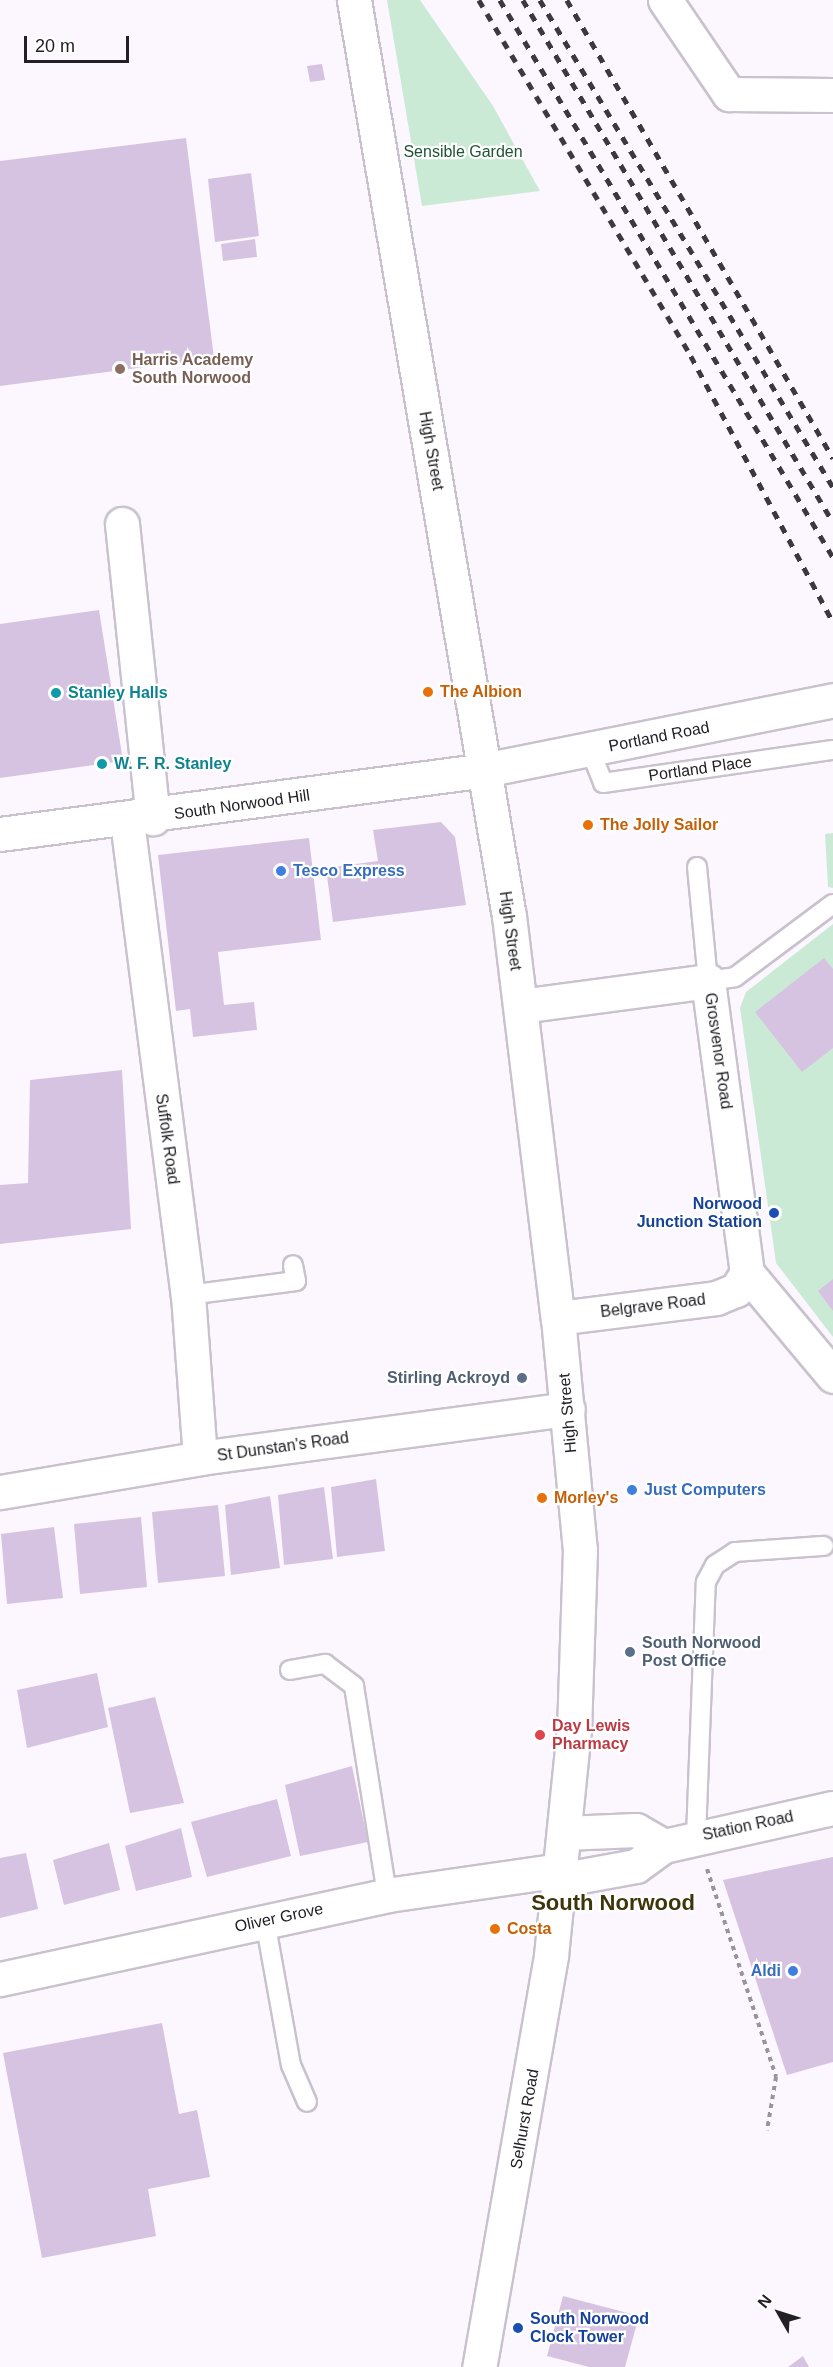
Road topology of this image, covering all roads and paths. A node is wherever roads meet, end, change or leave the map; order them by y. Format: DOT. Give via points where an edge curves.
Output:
graph roads {
  1 [pos="354,0"];
  2 [pos="666,0"];
  3 [pos="833,95"];
  4 [pos="122,524"];
  5 [pos="833,700"];
  6 [pos="590,750"];
  7 [pos="833,750"];
  8 [pos="484,770"];
  9 [pos="140,819"];
  10 [pos="0,834"];
  11 [pos="697,867"];
  12 [pos="833,904"];
  13 [pos="708,981"];
  14 [pos="521,1006"];
  15 [pos="293,1265"];
  16 [pos="747,1273"];
  17 [pos="188,1296"];
  18 [pos="558,1318"];
  19 [pos="833,1376"];
  20 [pos="568,1409"];
  21 [pos="200,1458"];
  22 [pos="0,1492"];
  23 [pos="824,1546"];
  24 [pos="290,1670"];
  25 [pos="833,1808"];
  26 [pos="564,1833"];
  27 [pos="696,1837"];
  28 [pos="664,1846"];
  29 [pos="560,1875"];
  30 [pos="387,1895"];
  31 [pos="265,1921"];
  32 [pos="0,1979"];
  33 [pos="307,2102"];
  34 [pos="767,2130"];
  35 [pos="479,2367"];
  1 -- 8 [label="street, High Street"];
  2 -- 3 [label="street" via="729,94"];
  4 -- 9 [label="street, Suffolk Road"];
  5 -- 6 [label="street, Portland Road"];
  6 -- 7 [label="lane, Portland Place" via="603,783"];
  6 -- 8 [label="street, Portland Road"];
  8 -- 9 [label="street, South Norwood Hill"];
  8 -- 14 [label="street, High Street"];
  9 -- 10 [label="street, South Norwood Hill"];
  9 -- 17 [label="street, Suffolk Road"];
  11 -- 13 [label="lane"];
  12 -- 13 [label="lane" via="735,977"];
  13 -- 14 [label="street, Grosvenor Road"];
  13 -- 16 [label="street, Grosvenor Road"];
  14 -- 18 [label="street, High Street"];
  15 -- 17 [label="lane" via="296,1281"];
  16 -- 18 [label="street, Belgrave Road" via="736,1290 716,1298"];
  16 -- 19 [label="street"];
  17 -- 21 [label="street, Suffolk Road"];
  18 -- 20 [label="street, High Street"];
  20 -- 21 [label="street, St Dunstan's Road"];
  20 -- 26 [label="street, High Street" via="580,1550"];
  21 -- 22 [label="street, St Dunstan's Road"];
  23 -- 27 [label="lane" via="735,1552 715,1565 706,1582"];
  24 -- 30 [label="lane" via="326,1664 354,1686"];
  25 -- 27 [label="street, Station Road"];
  26 -- 28 [label="street" via="636,1830"];
  26 -- 29 [label="street, High Street"];
  27 -- 28 [label="street, Station Road"];
  27 -- 34 [label="path" via="776,2077"];
  28 -- 29 [label="street, Station Road" via="636,1866"];
  29 -- 30 [label="street, Oliver Grove"];
  29 -- 35 [label="street, Selhurst Road" via="533,2074"];
  30 -- 31 [label="street, Oliver Grove"];
  31 -- 32 [label="street, Oliver Grove"];
  31 -- 33 [label="lane" via="291,2065"];
}
